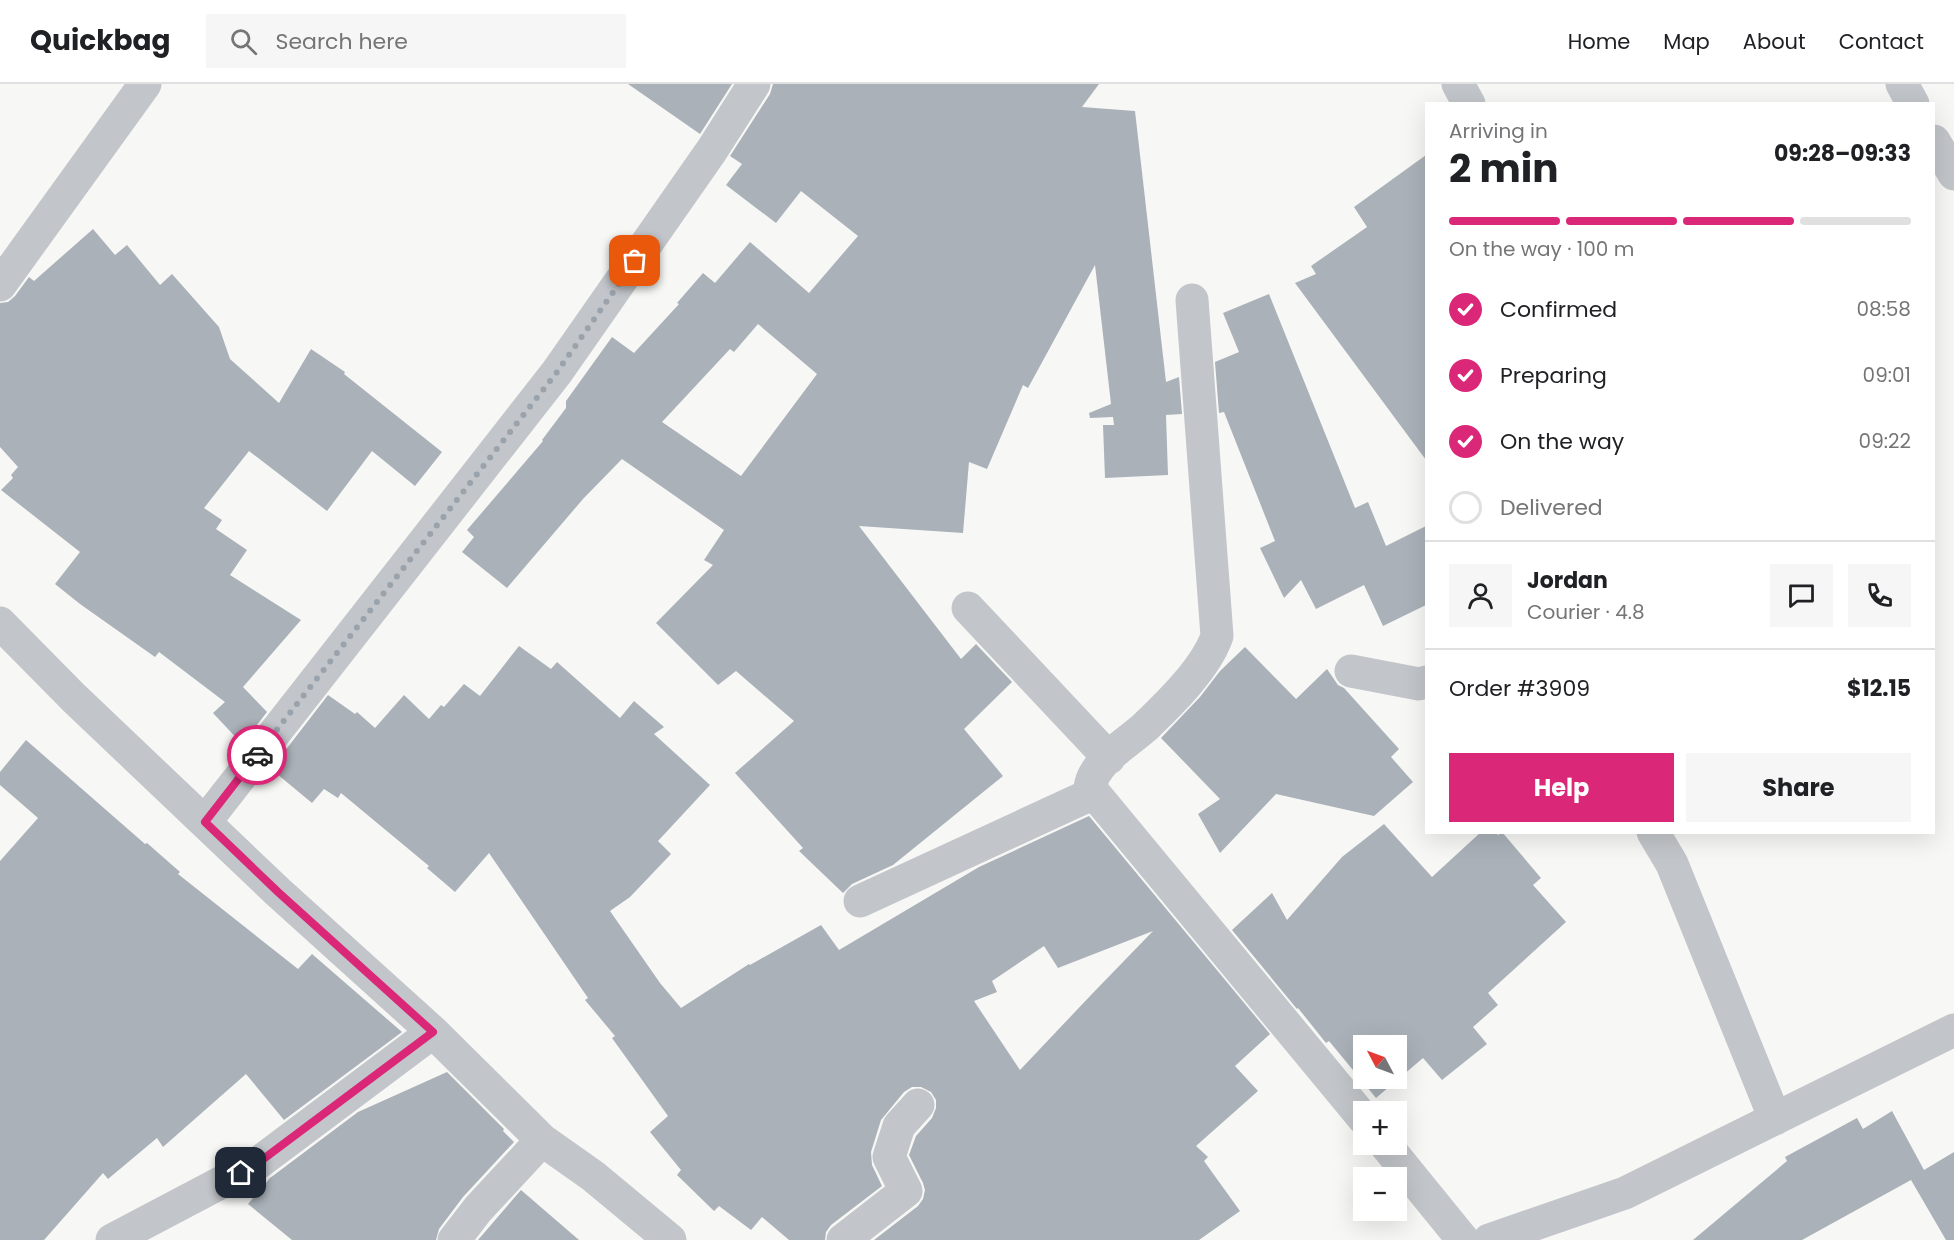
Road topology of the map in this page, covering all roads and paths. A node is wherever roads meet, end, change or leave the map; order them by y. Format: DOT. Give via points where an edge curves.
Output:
graph roads {
  1 [pos="145,84"];
  2 [pos="754,84"];
  3 [pos="1458,84"];
  4 [pos="1902,84"];
  5 [pos="1468,102"];
  6 [pos="1911,102"];
  7 [pos="1935,143"];
  8 [pos="1954,174"];
  9 [pos="0,285"];
  10 [pos="1192,300"];
  11 [pos="968,608"];
  12 [pos="0,623"];
  13 [pos="1351,671"];
  14 [pos="1425,682"];
  15 [pos="1109,758"];
  16 [pos="1094,793"];
  17 [pos="205,822"];
  18 [pos="1654,834"];
  19 [pos="860,901"];
  20 [pos="1954,1030"];
  21 [pos="433,1032"];
  22 [pos="918,1105"];
  23 [pos="1353,1106"];
  24 [pos="1775,1119"];
  25 [pos="542,1140"];
  26 [pos="1394,1155"];
  27 [pos="112,1240"];
  28 [pos="454,1240"];
  29 [pos="670,1240"];
  30 [pos="843,1240"];
  31 [pos="1463,1240"];
  32 [pos="1489,1240"];
  1 -- 9 [label="street"];
  2 -- 17 [label="street" via="557,372"];
  3 -- 5 [label="street"];
  4 -- 6 [label="street"];
  7 -- 8 [label="street"];
  10 -- 15 [label="street" via="1217,636 1204,664"];
  11 -- 15 [label="street"];
  12 -- 17 [label="street"];
  13 -- 14 [label="street"];
  15 -- 16 [label="street" via="1092,777 1090,788"];
  16 -- 19 [label="street"];
  16 -- 23 [label="street"];
  17 -- 21 [label="street"];
  18 -- 24 [label="street" via="1672,864"];
  20 -- 24 [label="street"];
  21 -- 25 [label="street"];
  21 -- 27 [label="street" via="258,1163"];
  22 -- 30 [label="street" via="899,1126 889,1156 906,1191"];
  24 -- 32 [label="street" via="1625,1193"];
  25 -- 28 [label="street"];
  25 -- 29 [label="street" via="593,1176"];
  26 -- 31 [label="street"];
}
